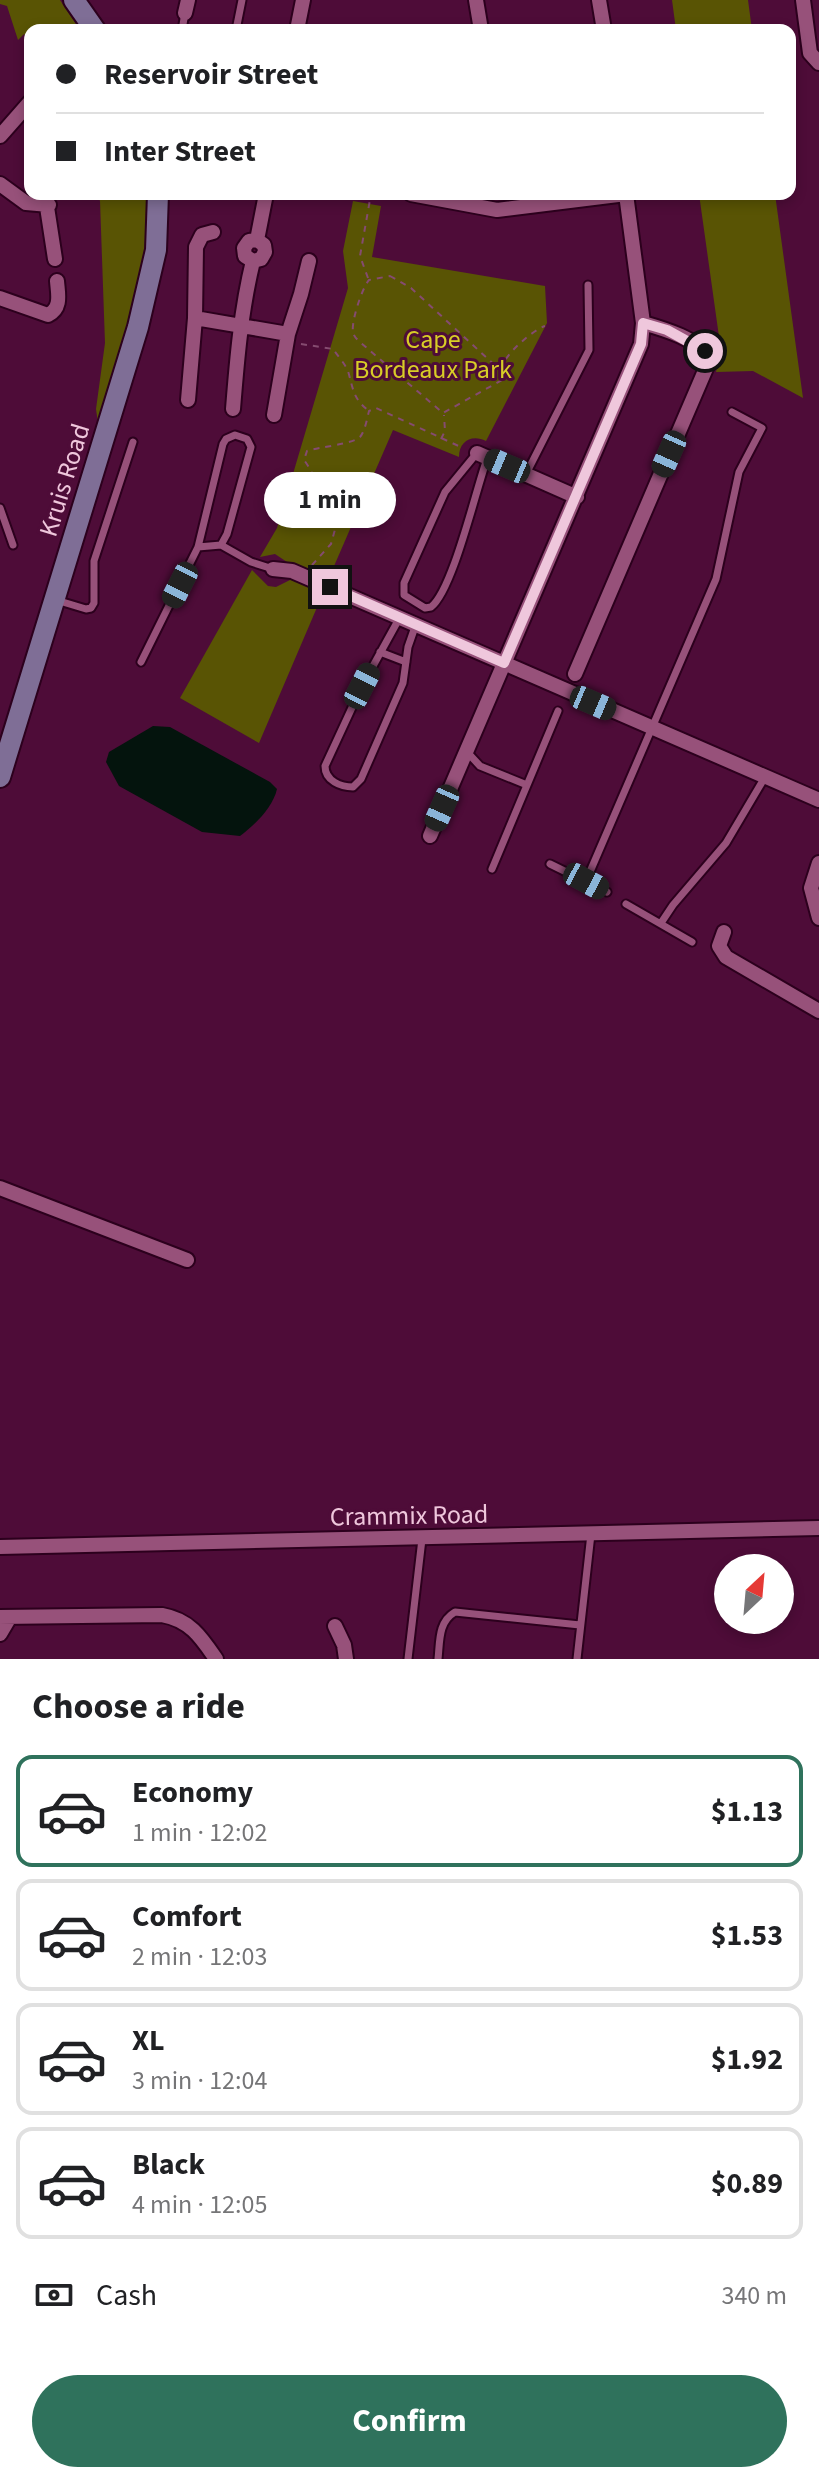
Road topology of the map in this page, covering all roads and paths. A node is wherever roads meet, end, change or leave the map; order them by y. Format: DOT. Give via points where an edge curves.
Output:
graph roads {
  1 [pos="74,0"];
  2 [pos="242,0"];
  3 [pos="303,0"];
  4 [pos="476,0"];
  5 [pos="599,0"];
  6 [pos="803,0"];
  7 [pos="91,24"];
  8 [pos="237,24"];
  9 [pos="298,24"];
  10 [pos="480,24"];
  11 [pos="603,24"];
  12 [pos="819,63"];
  13 [pos="24,109"];
  14 [pos="0,136"];
  15 [pos="0,184"];
  16 [pos="47,200"];
  17 [pos="158,200"];
  18 [pos="265,200"];
  19 [pos="370,200"];
  20 [pos="446,200"];
  21 [pos="504,200"];
  22 [pos="581,200"];
  23 [pos="627,200"];
  24 [pos="505,210"];
  25 [pos="213,232"];
  26 [pos="55,259"];
  27 [pos="309,261"];
  28 [pos="369,280"];
  29 [pos="57,281"];
  30 [pos="588,285"];
  31 [pos="0,298"];
  32 [pos="195,318"];
  33 [pos="643,323"];
  34 [pos="240,325"];
  35 [pos="545,326"];
  36 [pos="288,334"];
  37 [pos="301,343"];
  38 [pos="501,371"];
  39 [pos="188,400"];
  40 [pos="233,409"];
  41 [pos="369,411"];
  42 [pos="732,412"];
  43 [pos="443,413"];
  44 [pos="274,415"];
  45 [pos="441,439"];
  46 [pos="133,442"];
  47 [pos="459,447"];
  48 [pos="482,456"];
  49 [pos="526,474"];
  50 [pos="577,497"];
  51 [pos="0,508"];
  52 [pos="13,545"];
  53 [pos="221,545"];
  54 [pos="198,547"];
  55 [pos="310,568"];
  56 [pos="273,569"];
  57 [pos="54,599"];
  58 [pos="400,617"];
  59 [pos="416,624"];
  60 [pos="380,652"];
  61 [pos="141,662"];
  62 [pos="406,662"];
  63 [pos="504,663"];
  64 [pos="575,674"];
  65 [pos="558,711"];
  66 [pos="651,728"];
  67 [pos="467,752"];
  68 [pos="0,777"];
  69 [pos="765,777"];
  70 [pos="527,785"];
  71 [pos="819,800"];
  72 [pos="430,836"];
  73 [pos="819,863"];
  74 [pos="550,864"];
  75 [pos="492,869"];
  76 [pos="586,881"];
  77 [pos="607,892"];
  78 [pos="626,904"];
  79 [pos="819,918"];
  80 [pos="661,923"];
  81 [pos="724,932"];
  82 [pos="692,942"];
  83 [pos="816,1004"];
  84 [pos="0,1188"];
  85 [pos="187,1260"];
  86 [pos="819,1528"];
  87 [pos="591,1534"];
  88 [pos="422,1539"];
  89 [pos="0,1547"];
  90 [pos="5,1617"];
  91 [pos="580,1625"];
  92 [pos="335,1626"];
  93 [pos="0,1634"];
  94 [pos="216,1659"];
  95 [pos="346,1659"];
  96 [pos="408,1659"];
  97 [pos="438,1659"];
  98 [pos="577,1659"];
  1 -- 7 [label="street"];
  2 -- 8 [label="lane"];
  3 -- 9 [label="street"];
  4 -- 10 [label="street"];
  5 -- 11 [label="street"];
  6 -- 12 [label="street" via="810,53"];
  13 -- 14 [label="street"];
  15 -- 16 [label="street" via="26,203"];
  16 -- 26 [label="street"];
  17 -- 57 [label="street, Kruis Road" via="156,250 138,327"];
  18 -- 34 [label="street" via="257,240 244,248 253,261"];
  19 -- 28 [label="path" via="360,256"];
  20 -- 24 [label="street"];
  21 -- 24 [label="street"];
  22 -- 24 [label="street"];
  23 -- 33 [label="street"];
  25 -- 32 [label="street" via="197,242"];
  27 -- 36 [label="street"];
  28 -- 38 [label="path" via="390,276 405,283"];
  28 -- 43 [label="path" via="354,336"];
  29 -- 31 [label="street" via="58,303 48,315"];
  30 -- 49 [label="lane" via="589,350"];
  32 -- 34 [label="street"];
  32 -- 39 [label="street"];
  33 -- 50 [label="street" via="641,344"];
  33 -- 64 [label="street" via="667,330 710,359"];
  34 -- 36 [label="street"];
  34 -- 40 [label="street"];
  35 -- 38 [label="path" via="518,344"];
  36 -- 44 [label="street"];
  37 -- 41 [label="path" via="333,349 347,369 358,403"];
  38 -- 43 [label="path" via="502,380"];
  41 -- 45 [label="path" via="376,408"];
  41 -- 55 [label="path" via="356,440 307,451 304,460 315,485 327,501 341,508 331,544"];
  42 -- 66 [label="lane" via="762,428 739,472 716,579"];
  43 -- 45 [label="path"];
  45 -- 47 [label="path"];
  46 -- 57 [label="lane" via="94,561 94,603 86,609"];
  48 -- 48 [label="lane" via="445,492 404,583 404,595 425,608 440,596 471,516"];
  48 -- 49 [label="street"];
  49 -- 50 [label="street"];
  50 -- 63 [label="street"];
  51 -- 52 [label="lane"];
  53 -- 54 [label="lane"];
  53 -- 54 [label="lane" via="251,447 235,435 223,444"];
  53 -- 56 [label="lane"];
  54 -- 61 [label="lane"];
  56 -- 58 [label="street" via="292,571"];
  57 -- 68 [label="street, Kruis Road"];
  58 -- 59 [label="street"];
  58 -- 60 [label="lane"];
  59 -- 62 [label="lane"];
  59 -- 63 [label="street"];
  60 -- 62 [label="lane"];
  60 -- 62 [label="lane" via="325,766 335,783 353,787 361,779 403,683"];
  63 -- 66 [label="street"];
  63 -- 67 [label="street"];
  65 -- 70 [label="lane"];
  66 -- 69 [label="street"];
  66 -- 76 [label="lane"];
  67 -- 70 [label="lane" via="480,766"];
  67 -- 72 [label="street"];
  69 -- 71 [label="street"];
  69 -- 80 [label="lane" via="715,859"];
  70 -- 75 [label="lane"];
  73 -- 79 [label="street" via="811,888"];
  74 -- 76 [label="lane"];
  76 -- 77 [label="lane"];
  78 -- 80 [label="lane"];
  80 -- 82 [label="lane"];
  81 -- 83 [label="street" via="719,946 726,957"];
  84 -- 85 [label="street"];
  86 -- 87 [label="street, Crammix Road"];
  87 -- 88 [label="street, Crammix Road"];
  87 -- 91 [label="lane"];
  88 -- 89 [label="street, Crammix Road"];
  88 -- 96 [label="lane"];
  90 -- 93 [label="street"];
  90 -- 94 [label="street" via="162,1615 197,1631"];
  91 -- 97 [label="lane" via="455,1612 442,1626"];
  91 -- 98 [label="lane"];
  92 -- 95 [label="street"];
}
